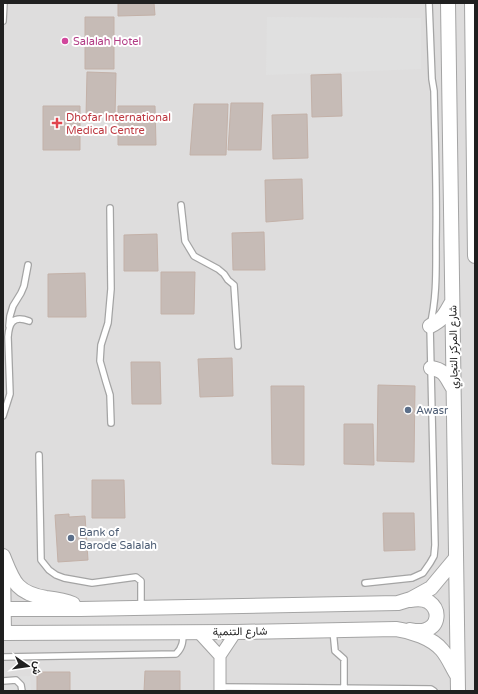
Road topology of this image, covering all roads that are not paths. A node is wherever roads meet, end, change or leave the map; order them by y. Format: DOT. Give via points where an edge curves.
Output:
graph roads {
  1 [pos="4,3"];
  2 [pos="429,3"];
  3 [pos="472,3"];
  4 [pos="448,4"];
  5 [pos="3,21"];
  6 [pos="181,205"];
  7 [pos="110,208"];
  8 [pos="475,256"];
  9 [pos="28,265"];
  10 [pos="453,301"];
  11 [pos="29,321"];
  12 [pos="430,326"];
  13 [pos="8,328"];
  14 [pos="238,346"];
  15 [pos="431,368"];
  16 [pos="453,389"];
  17 [pos="3,416"];
  18 [pos="111,423"];
  19 [pos="39,455"];
  20 [pos="3,550"];
  21 [pos="3,556"];
  22 [pos="456,558"];
  23 [pos="365,583"];
  24 [pos="407,600"];
  25 [pos="141,608"];
  26 [pos="3,609"];
  27 [pos="80,609"];
  28 [pos="333,630"];
  29 [pos="405,630"];
  30 [pos="183,632"];
  31 [pos="198,632"];
  32 [pos="236,632"];
  33 [pos="3,633"];
  34 [pos="220,656"];
  35 [pos="3,657"];
  36 [pos="457,675"];
  37 [pos="3,681"];
  38 [pos="344,688"];
  39 [pos="220,689"];
  40 [pos="22,691"];
  41 [pos="434,691"];
  42 [pos="458,691"];
  1 -- 5 [label="lane"];
  2 -- 12 [label="lane" via="437,204 436,292"];
  3 -- 8 [label="street"];
  4 -- 10 [label="street, شارع المركز التجاري"];
  6 -- 14 [label="lane" via="186,241 194,256 218,269 234,285"];
  7 -- 18 [label="lane" via="111,289 108,323 101,345 100,361 110,394"];
  9 -- 13 [label="lane" via="24,286 13,306"];
  10 -- 12 [label="street" via="439,322"];
  10 -- 16 [label="street, شارع المركز التجاري"];
  11 -- 13 [label="lane" via="16,319"];
  12 -- 15 [label="lane"];
  13 -- 17 [label="lane" via="10,394"];
  15 -- 16 [label="street" via="444,373"];
  15 -- 23 [label="lane" via="434,556 423,573 412,578"];
  16 -- 22 [label="street, شارع المركز التجاري"];
  19 -- 25 [label="lane" via="41,560 49,570 64,578 92,583 136,577 141,581"];
  20 -- 21 [label="street"];
  21 -- 26 [label="street"];
  21 -- 27 [label="street" via="11,577 22,589 37,596 67,601"];
  22 -- 24 [label="street" via="431,588"];
  22 -- 36 [label="street, شارع المركز التجاري"];
  24 -- 25 [label="street" via="398,603"];
  24 -- 29 [label="street" via="428,601 437,614 430,628 418,631"];
  25 -- 27 [label="street"];
  26 -- 27 [label="street"];
  26 -- 33 [label="street"];
  28 -- 29 [label="street, شارع التنمية"];
  28 -- 32 [label="street, شارع التنمية"];
  28 -- 38 [label="lane" via="334,646 344,659"];
  29 -- 36 [label="street, شارع التنمية" via="430,640 442,650"];
  30 -- 31 [label="street, شارع التنمية"];
  30 -- 33 [label="street, شارع التنمية"];
  30 -- 35 [label="lane" via="183,643 176,654"];
  31 -- 32 [label="street, شارع التنمية"];
  31 -- 34 [label="street"];
  32 -- 34 [label="street"];
  34 -- 39 [label="street"];
  36 -- 42 [label="street, شارع المركز التجاري"];
  37 -- 40 [label="lane" via="16,680"];
  38 -- 39 [label="lane"];
  38 -- 41 [label="lane"];
}
